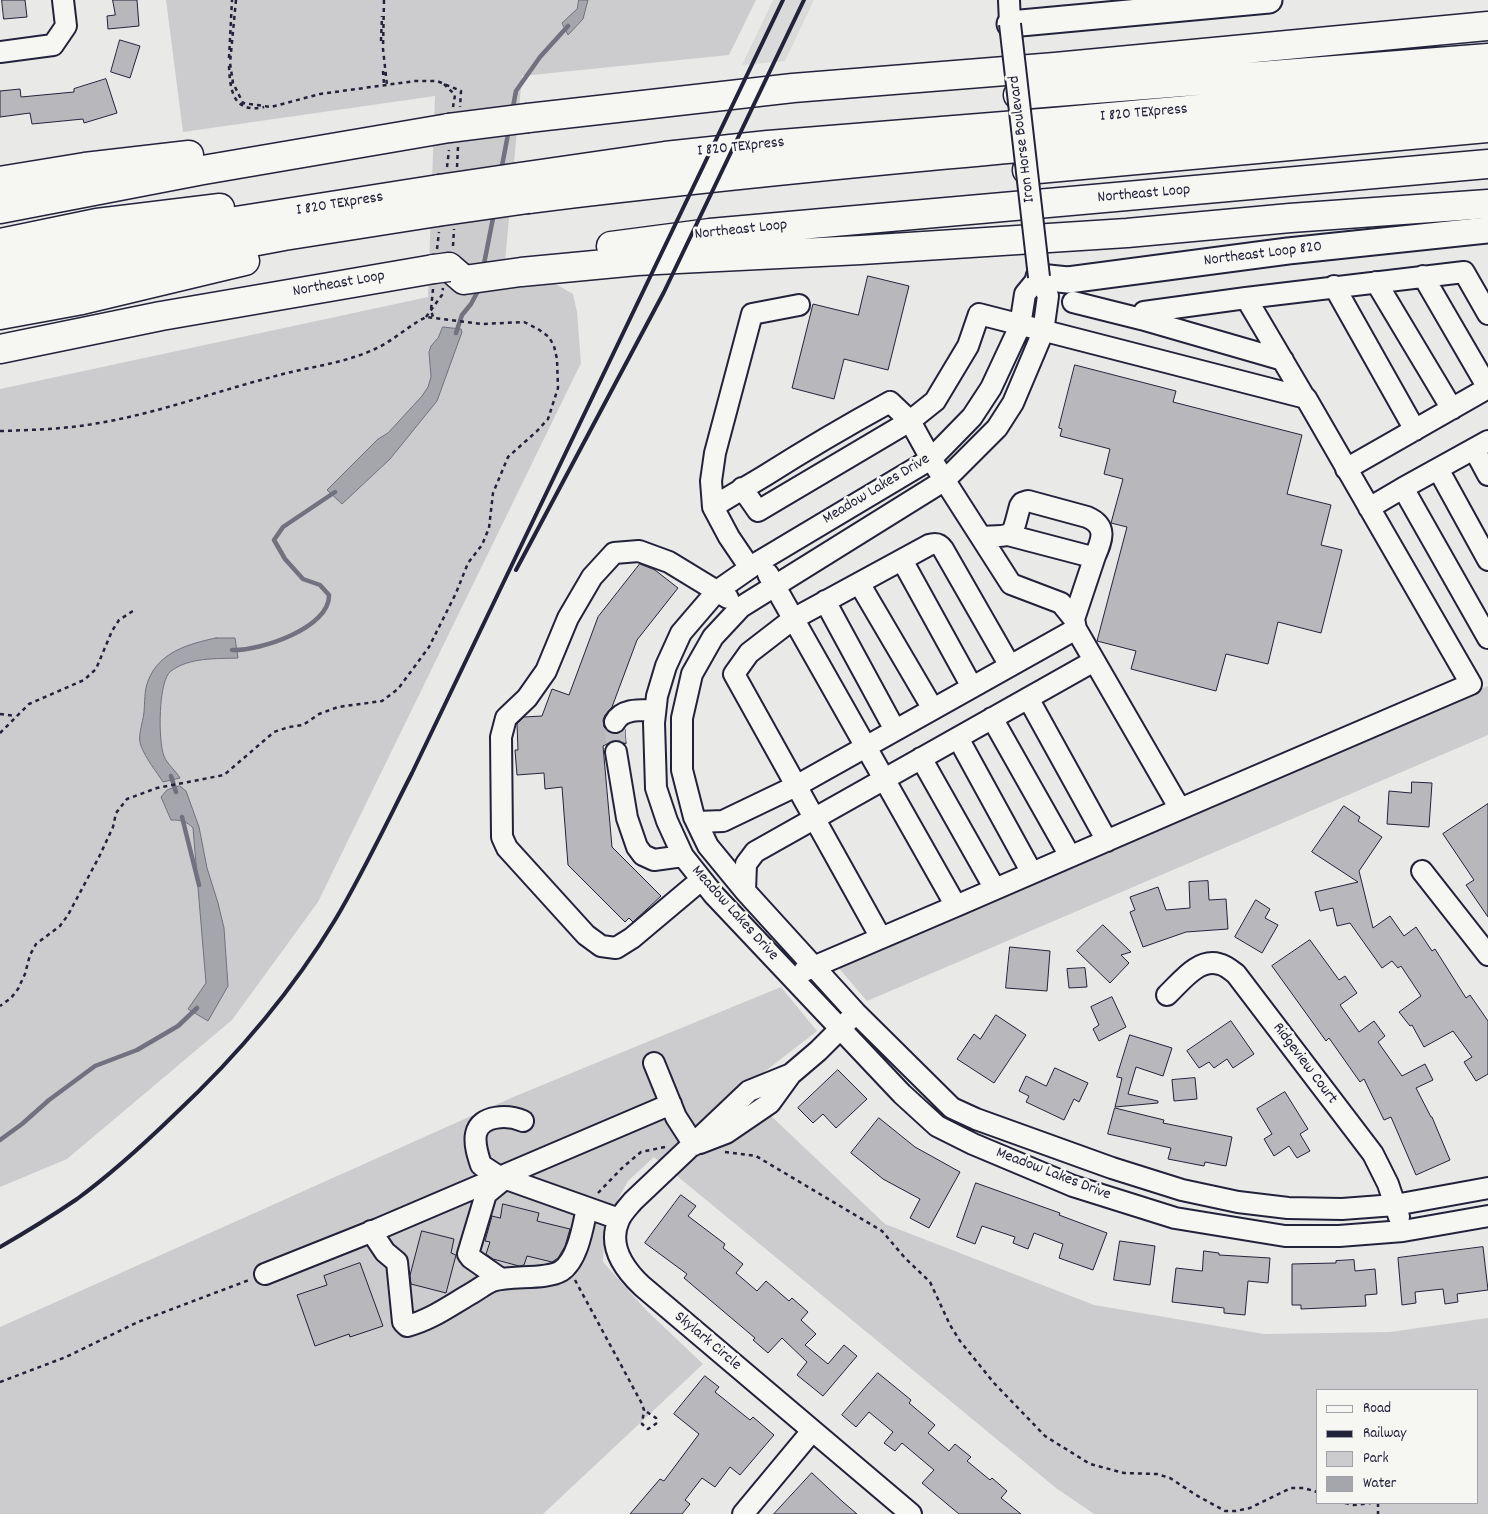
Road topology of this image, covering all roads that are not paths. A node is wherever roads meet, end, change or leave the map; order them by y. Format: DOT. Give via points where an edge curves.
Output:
graph roads {
  1 [pos="63,0"];
  2 [pos="1269,0"];
  3 [pos="1009,12"];
  4 [pos="1488,26"];
  5 [pos="0,52"];
  6 [pos="1488,58"];
  7 [pos="1488,83"];
  8 [pos="1018,95"];
  9 [pos="1488,108"];
  10 [pos="447,128"];
  11 [pos="1488,128"];
  12 [pos="1488,164"];
  13 [pos="1026,170"];
  14 [pos="0,181"];
  15 [pos="524,188"];
  16 [pos="438,200"];
  17 [pos="1488,204"];
  18 [pos="0,209"];
  19 [pos="311,210"];
  20 [pos="346,225"];
  21 [pos="1488,230"];
  22 [pos="0,243"];
  23 [pos="522,265"];
  24 [pos="0,267"];
  25 [pos="1423,276"];
  26 [pos="1039,277"];
  27 [pos="1376,282"];
  28 [pos="1334,286"];
  29 [pos="0,289"];
  30 [pos="1246,298"];
  31 [pos="1073,302"];
  32 [pos="799,305"];
  33 [pos="1488,314"];
  34 [pos="0,316"];
  35 [pos="1142,319"];
  36 [pos="114,326"];
  37 [pos="1020,326"];
  38 [pos="1043,332"];
  39 [pos="0,349"];
  40 [pos="1283,360"];
  41 [pos="0,364"];
  42 [pos="1488,388"];
  43 [pos="1304,398"];
  44 [pos="1452,409"];
  45 [pos="910,421"];
  46 [pos="1415,430"];
  47 [pos="1481,445"];
  48 [pos="931,459"];
  49 [pos="1346,469"];
  50 [pos="1438,469"];
  51 [pos="1488,475"];
  52 [pos="945,480"];
  53 [pos="742,488"];
  54 [pos="1403,488"];
  55 [pos="713,508"];
  56 [pos="1369,508"];
  57 [pos="1008,536"];
  58 [pos="981,537"];
  59 [pos="1095,556"];
  60 [pos="902,560"];
  61 [pos="1488,560"];
  62 [pos="755,564"];
  63 [pos="859,583"];
  64 [pos="775,586"];
  65 [pos="717,591"];
  66 [pos="825,602"];
  67 [pos="741,607"];
  68 [pos="793,619"];
  69 [pos="1075,624"];
  70 [pos="1488,638"];
  71 [pos="1094,661"];
  72 [pos="1010,666"];
  73 [pos="972,687"];
  74 [pos="1028,698"];
  75 [pos="933,709"];
  76 [pos="655,710"];
  77 [pos="992,718"];
  78 [pos="615,722"];
  79 [pos="895,730"];
  80 [pos="958,738"];
  81 [pos="865,747"];
  82 [pos="616,752"];
  83 [pos="921,758"];
  84 [pos="884,779"];
  85 [pos="796,786"];
  86 [pos="1180,809"];
  87 [pos="814,819"];
  88 [pos="697,822"];
  89 [pos="1107,840"];
  90 [pos="683,856"];
  91 [pos="1070,856"];
  92 [pos="1422,871"];
  93 [pos="1032,873"];
  94 [pos="702,880"];
  95 [pos="995,889"];
  96 [pos="745,891"];
  97 [pos="956,906"];
  98 [pos="881,938"];
  99 [pos="1488,955"];
  100 [pos="814,967"];
  101 [pos="791,977"];
  102 [pos="1167,995"];
  103 [pos="856,1013"];
  104 [pos="841,1029"];
  105 [pos="654,1064"];
  106 [pos="671,1104"];
  107 [pos="523,1121"];
  108 [pos="694,1145"];
  109 [pos="501,1178"];
  110 [pos="1488,1188"];
  111 [pos="1395,1205"];
  112 [pos="586,1208"];
  113 [pos="1488,1216"];
  114 [pos="619,1219"];
  115 [pos="371,1231"];
  116 [pos="1403,1231"];
  117 [pos="265,1274"];
  118 [pos="501,1279"];
  119 [pos="812,1431"];
  120 [pos="743,1514"];
  121 [pos="911,1514"];
  1 -- 5 [label="street" via="66,26 54,45"];
  2 -- 3 [label="main road"];
  3 -- 8 [label="street, Iron Horse Boulevard, bridge"];
  4 -- 10 [label="highway, bridge" via="794,88"];
  6 -- 8 [label="highway"];
  7 -- 15 [label="highway, I 820 TEXpress" via="665,156"];
  8 -- 13 [label="street, Iron Horse Boulevard, bridge"];
  9 -- 15 [label="highway, I 820 TEXpress" via="811,167"];
  10 -- 14 [label="highway" via="432,120"];
  10 -- 18 [label="highway"];
  11 -- 13 [label="highway"];
  12 -- 23 [label="highway, Northeast Loop" via="710,233"];
  13 -- 26 [label="street, Iron Horse Boulevard, bridge"];
  15 -- 16 [label="highway, I 820 TEXpress, bridge"];
  16 -- 19 [label="highway, I 820 TEXpress"];
  16 -- 20 [label="highway, I 820 TEXpress"];
  17 -- 23 [label="highway" via="1127,233 861,250"];
  19 -- 22 [label="highway" via="270,204 197,210 97,223"];
  19 -- 24 [label="highway, I 820 TEXpress" via="224,223"];
  20 -- 29 [label="highway, I 820 TEXpress"];
  20 -- 34 [label="highway" via="287,250 82,300"];
  21 -- 26 [label="main road, Northeast Loop 820" via="1288,251 1068,280"];
  23 -- 36 [label="highway, Northeast Loop" via="442,268"];
  25 -- 27 [label="street"];
  25 -- 33 [label="street" via="1464,272"];
  25 -- 42 [label="street"];
  26 -- 37 [label="street, Meadow Lakes Drive" via="1025,294"];
  26 -- 38 [label="street, Meadow Lakes Drive" via="1048,296"];
  27 -- 28 [label="street"];
  27 -- 44 [label="street"];
  28 -- 30 [label="street"];
  28 -- 46 [label="street"];
  30 -- 35 [label="street" via="1144,312"];
  30 -- 40 [label="street"];
  31 -- 35 [label="street"];
  32 -- 55 [label="street" via="752,314 715,453"];
  35 -- 40 [label="street"];
  36 -- 39 [label="highway, Northeast Loop"];
  36 -- 41 [label="highway" via="89,343"];
  37 -- 38 [label="street"];
  37 -- 45 [label="street" via="979,314 968,346 935,401"];
  37 -- 48 [label="street, Meadow Lakes Drive" via="991,388 972,417"];
  38 -- 43 [label="street"];
  38 -- 52 [label="street, Meadow Lakes Drive" via="1013,403 997,428"];
  40 -- 43 [label="street"];
  42 -- 44 [label="street"];
  43 -- 49 [label="street"];
  44 -- 46 [label="street"];
  45 -- 48 [label="street"];
  45 -- 53 [label="street" via="890,402"];
  45 -- 53 [label="street" via="758,511"];
  46 -- 49 [label="street"];
  47 -- 50 [label="street"];
  47 -- 51 [label="street"];
  48 -- 52 [label="street"];
  48 -- 62 [label="street, Meadow Lakes Drive"];
  49 -- 56 [label="street"];
  50 -- 54 [label="street"];
  50 -- 61 [label="street"];
  52 -- 58 [label="street"];
  52 -- 64 [label="street, Meadow Lakes Drive"];
  53 -- 55 [label="street"];
  54 -- 56 [label="street"];
  54 -- 70 [label="street"];
  55 -- 62 [label="street" via="729,536"];
  56 -- 86 [label="street" via="1471,684"];
  57 -- 58 [label="street"];
  57 -- 59 [label="street" via="1088,558"];
  57 -- 59 [label="street" via="1013,531 1022,502 1028,501 1094,519 1103,532"];
  58 -- 69 [label="street" via="1011,584 1061,603"];
  59 -- 69 [label="street"];
  60 -- 63 [label="street"];
  60 -- 72 [label="street" via="929,545 940,545"];
  60 -- 73 [label="street"];
  62 -- 64 [label="street"];
  62 -- 65 [label="street, Meadow Lakes Drive"];
  63 -- 66 [label="street"];
  63 -- 75 [label="street"];
  64 -- 67 [label="street, Meadow Lakes Drive"];
  64 -- 68 [label="street"];
  65 -- 67 [label="street"];
  65 -- 76 [label="street, Meadow Lakes Drive" via="681,633 666,666"];
  65 -- 94 [label="street" via="669,562 639,551 614,553 592,577 568,618 546,671 527,698 506,718 501,737 502,837 507,848 586,935 602,946 616,948"];
  66 -- 68 [label="street"];
  66 -- 79 [label="street"];
  67 -- 88 [label="street, Meadow Lakes Drive" via="713,637 692,674 682,714 682,770"];
  68 -- 81 [label="street"];
  68 -- 85 [label="street" via="749,653 734,674"];
  69 -- 71 [label="street"];
  69 -- 72 [label="street"];
  71 -- 74 [label="street"];
  71 -- 86 [label="street"];
  72 -- 73 [label="street"];
  73 -- 75 [label="street"];
  74 -- 77 [label="street"];
  74 -- 89 [label="street"];
  75 -- 79 [label="street"];
  76 -- 78 [label="street" via="632,711"];
  76 -- 90 [label="street, Meadow Lakes Drive" via="656,788"];
  77 -- 80 [label="street"];
  77 -- 91 [label="street"];
  79 -- 81 [label="street"];
  80 -- 83 [label="street"];
  80 -- 93 [label="street"];
  81 -- 84 [label="street"];
  81 -- 85 [label="street"];
  82 -- 90 [label="street" via="627,818 637,847 643,855 654,860"];
  83 -- 84 [label="street"];
  83 -- 95 [label="street"];
  84 -- 87 [label="street"];
  84 -- 97 [label="street"];
  85 -- 87 [label="street"];
  85 -- 88 [label="street" via="724,821"];
  86 -- 89 [label="street"];
  87 -- 96 [label="street" via="755,852 746,864"];
  87 -- 98 [label="street"];
  88 -- 96 [label="street, Meadow Lakes Drive" via="708,846"];
  89 -- 91 [label="street"];
  90 -- 94 [label="street, Meadow Lakes Drive"];
  91 -- 93 [label="street"];
  92 -- 99 [label="street"];
  93 -- 95 [label="street"];
  94 -- 101 [label="street, Meadow Lakes Drive"];
  95 -- 97 [label="street"];
  96 -- 100 [label="street, Meadow Lakes Drive"];
  97 -- 98 [label="street"];
  98 -- 100 [label="street"];
  100 -- 101 [label="street"];
  100 -- 103 [label="street, Meadow Lakes Drive"];
  101 -- 104 [label="street, Meadow Lakes Drive"];
  102 -- 111 [label="street, Ridgeview Court" via="1196,968 1210,962 1221,964 1236,974 1373,1154"];
  103 -- 104 [label="street"];
  103 -- 111 [label="street, Meadow Lakes Drive" via="952,1108 1052,1147 1182,1190 1238,1202 1288,1208 1342,1209"];
  104 -- 108 [label="street" via="791,1074 770,1103 726,1133"];
  104 -- 116 [label="street, Meadow Lakes Drive" via="936,1126 1073,1186 1176,1218 1285,1236"];
  105 -- 106 [label="street"];
  106 -- 108 [label="street"];
  106 -- 109 [label="street"];
  107 -- 109 [label="street" via="514,1117 492,1118 476,1133 481,1165"];
  108 -- 114 [label="street" via="633,1201"];
  109 -- 112 [label="street"];
  109 -- 115 [label="street"];
  109 -- 118 [label="street" via="486,1194 468,1254"];
  110 -- 111 [label="street, Meadow Lakes Drive"];
  111 -- 116 [label="street, Ridgeview Court"];
  112 -- 114 [label="street"];
  112 -- 118 [label="street" via="581,1238 569,1262 560,1271 545,1276"];
  113 -- 116 [label="street, Meadow Lakes Drive"];
  114 -- 119 [label="street, Skylark Circle" via="615,1233 616,1248 630,1275"];
  115 -- 117 [label="street"];
  115 -- 118 [label="street" via="397,1262 403,1322 407,1326 423,1322"];
  119 -- 120 [label="street"];
  119 -- 121 [label="street, Skylark Circle"];
}
